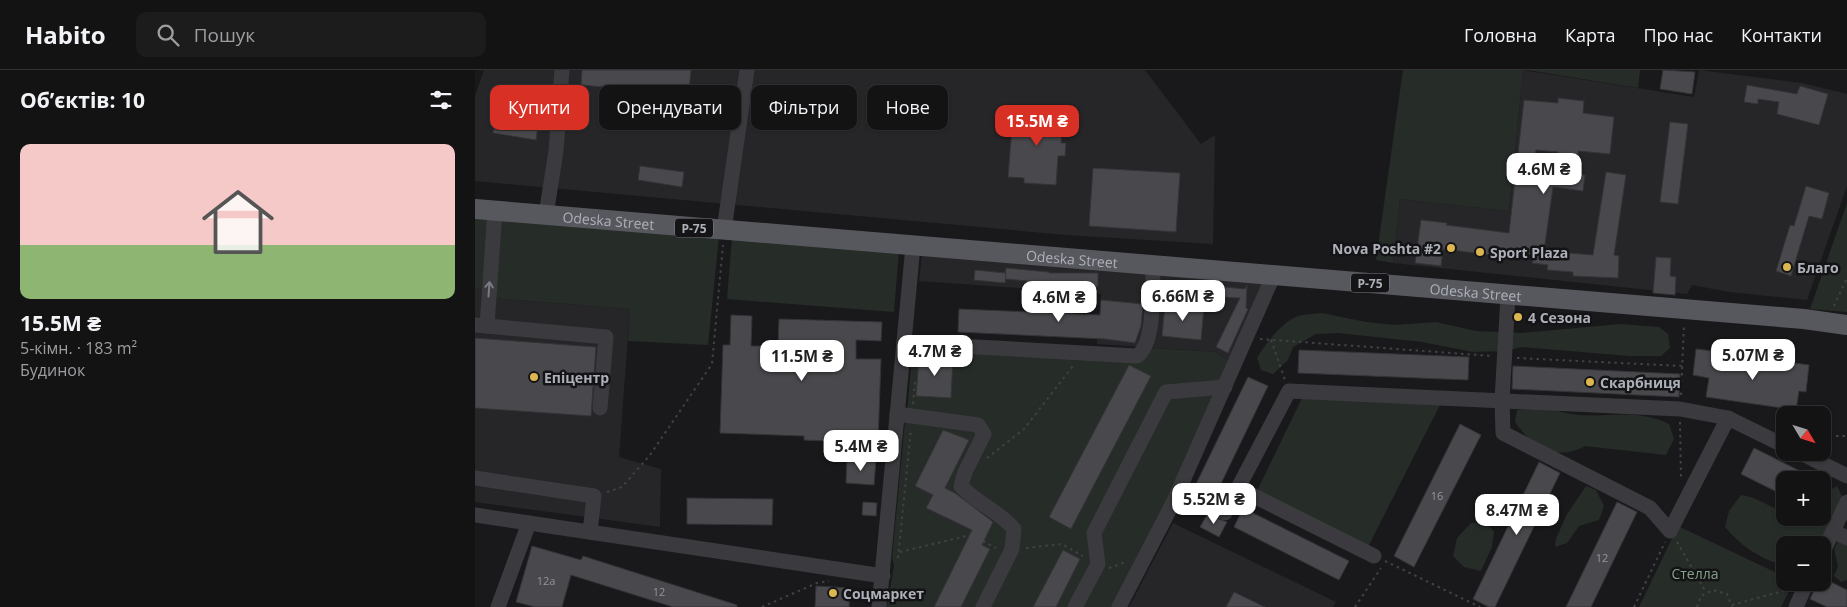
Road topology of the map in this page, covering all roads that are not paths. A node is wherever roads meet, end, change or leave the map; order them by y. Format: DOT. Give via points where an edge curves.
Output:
graph roads {
  1 [pos="562,70"];
  2 [pos="747,70"];
  3 [pos="475,209"];
  4 [pos="495,210"];
  5 [pos="546,215"];
  6 [pos="725,230"];
  7 [pos="913,246"];
  8 [pos="1153,264"];
  9 [pos="1274,274"];
  10 [pos="1508,296"];
  11 [pos="1837,324"];
  12 [pos="481,325"];
  13 [pos="904,343"];
  14 [pos="1225,387"];
  15 [pos="1502,400"];
  16 [pos="600,408"];
  17 [pos="897,414"];
  18 [pos="1729,418"];
  19 [pos="1776,442"];
  20 [pos="1817,461"];
  21 [pos="1847,476"];
  22 [pos="475,478"];
  23 [pos="1239,488"];
  24 [pos="1178,491"];
  25 [pos="1847,502"];
  26 [pos="475,515"];
  27 [pos="529,523"];
  28 [pos="1833,530"];
  29 [pos="590,532"];
  30 [pos="1830,536"];
  31 [pos="1847,538"];
  32 [pos="1380,559"];
  33 [pos="883,576"];
  34 [pos="1803,591"];
  35 [pos="498,607"];
  36 [pos="879,607"];
  37 [pos="983,607"];
  38 [pos="1075,607"];
  39 [pos="1119,607"];
  40 [pos="1796,607"];
  1 -- 5 [label="street" via="556,151"];
  2 -- 6 [label="street"];
  3 -- 4 [label="main road, Odeska Street / Р-75"];
  4 -- 5 [label="main road, Odeska Street / Р-75"];
  12 -- 4 [label="street, one-way"];
  5 -- 6 [label="main road, Odeska Street / Р-75"];
  6 -- 7 [label="main road, Odeska Street / Р-75"];
  7 -- 8 [label="main road, Odeska Street / Р-75"];
  7 -- 13 [label="street"];
  8 -- 9 [label="main road, Odeska Street / Р-75"];
  8 -- 13 [label="street" via="1149,338 1137,356"];
  9 -- 10 [label="main road, Odeska Street / Р-75"];
  9 -- 14 [label="street"];
  10 -- 11 [label="main road, Odeska Street / Р-75"];
  10 -- 15 [label="street"];
  12 -- 16 [label="street" via="606,337"];
  13 -- 17 [label="street"];
  14 -- 24 [label="street"];
  14 -- 38 [label="street" via="1166,392 1093,533 1098,564"];
  15 -- 18 [label="street" via="1680,409"];
  15 -- 18 [label="street" via="1503,433 1650,508 1670,531"];
  15 -- 23 [label="street" via="1289,391"];
  17 -- 33 [label="street"];
  17 -- 37 [label="street" via="978,425 985,434 961,486 971,497 1005,518 1013,529 1012,549"];
  18 -- 19 [label="street"];
  20 -- 21 [label="street"];
  22 -- 29 [label="street" via="594,496"];
  23 -- 24 [label="street" via="1225,513"];
  23 -- 32 [label="street"];
  24 -- 39 [label="street"];
  25 -- 28 [label="street"];
  26 -- 27 [label="street"];
  27 -- 29 [label="street"];
  27 -- 35 [label="street"];
  28 -- 30 [label="street"];
  28 -- 31 [label="street"];
  29 -- 33 [label="street"];
  33 -- 36 [label="street"];
  34 -- 40 [label="street"];
}
